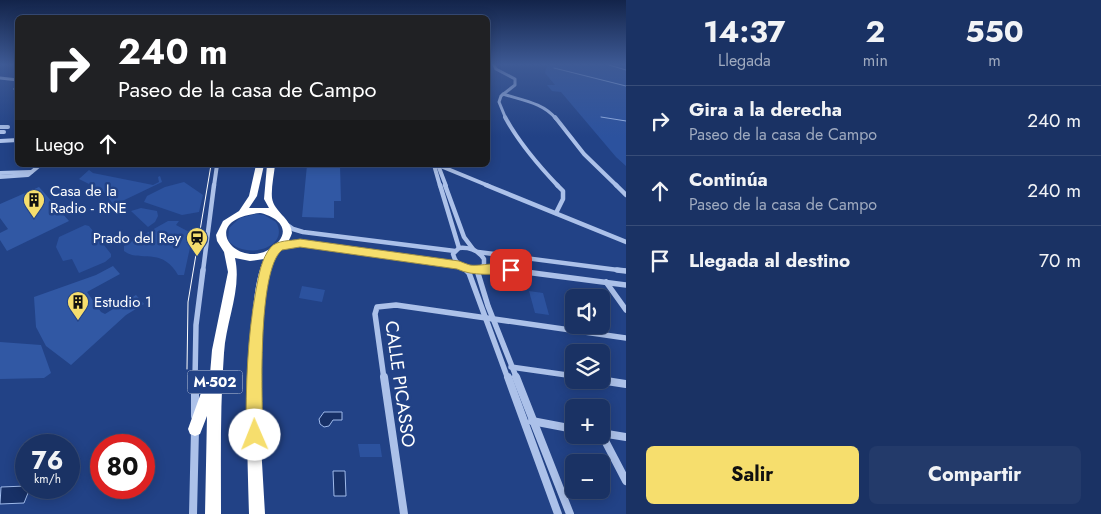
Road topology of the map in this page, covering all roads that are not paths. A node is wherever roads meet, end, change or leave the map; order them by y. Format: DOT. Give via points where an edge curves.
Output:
graph roads {
  1 [pos="511,89"];
  2 [pos="503,94"];
  3 [pos="8,127"];
  4 [pos="1,129"];
  5 [pos="15,140"];
  6 [pos="0,141"];
  7 [pos="38,167"];
  8 [pos="217,167"];
  9 [pos="258,167"];
  10 [pos="272,167"];
  11 [pos="435,167"];
  12 [pos="439,167"];
  13 [pos="443,167"];
  14 [pos="34,172"];
  15 [pos="0,173"];
  16 [pos="457,173"];
  17 [pos="0,177"];
  18 [pos="442,177"];
  19 [pos="626,195"];
  20 [pos="242,213"];
  21 [pos="556,213"];
  22 [pos="281,219"];
  23 [pos="626,242"];
  24 [pos="277,248"];
  25 [pos="457,249"];
  26 [pos="476,250"];
  27 [pos="229,251"];
  28 [pos="462,267"];
  29 [pos="479,269"];
  30 [pos="626,271"];
  31 [pos="606,282"];
  32 [pos="626,285"];
  33 [pos="626,310"];
  34 [pos="485,318"];
  35 [pos="493,320"];
  36 [pos="626,338"];
  37 [pos="511,367"];
  38 [pos="216,371"];
  39 [pos="565,375"];
  40 [pos="610,382"];
  41 [pos="626,384"];
  42 [pos="532,421"];
  43 [pos="565,426"];
  44 [pos="195,429"];
  45 [pos="610,434"];
  46 [pos="626,437"];
  47 [pos="607,444"];
  48 [pos="626,481"];
  49 [pos="193,514"];
  50 [pos="213,514"];
  51 [pos="256,514"];
  52 [pos="404,514"];
  53 [pos="558,514"];
  54 [pos="570,514"];
  1 -- 2 [label="street"];
  2 -- 19 [label="street" via="533,103 552,114 584,154"];
  2 -- 21 [label="street" via="499,102 510,128 562,191 563,198"];
  3 -- 4 [label="street"];
  5 -- 6 [label="street"];
  7 -- 14 [label="street"];
  8 -- 44 [label="street" via="196,325"];
  9 -- 20 [label="highway, M-502" via="253,196"];
  10 -- 22 [label="highway" via="268,199"];
  11 -- 25 [label="street"];
  12 -- 18 [label="street"];
  13 -- 16 [label="street"];
  14 -- 15 [label="street"];
  14 -- 17 [label="street"];
  16 -- 18 [label="street" via="445,172"];
  16 -- 21 [label="street"];
  18 -- 26 [label="street" via="464,236"];
  20 -- 22 [label="highway" via="263,211"];
  20 -- 27 [label="highway, M-502" via="227,222 221,233 223,245"];
  21 -- 23 [label="street"];
  22 -- 24 [label="highway, M-502" via="287,235"];
  22 -- 25 [label="street" via="293,229 303,232"];
  24 -- 27 [label="highway" via="262,256 251,257"];
  24 -- 28 [label="street" via="300,243"];
  24 -- 51 [label="highway, M-502" via="264,277 253,365"];
  25 -- 26 [label="street"];
  25 -- 28 [label="street" via="453,258"];
  26 -- 29 [label="street" via="485,263"];
  26 -- 30 [label="street"];
  27 -- 38 [label="highway, M-502" via="233,272"];
  28 -- 29 [label="street"];
  28 -- 34 [label="street" via="469,273"];
  29 -- 31 [label="street" via="496,268"];
  29 -- 35 [label="street" via="479,280"];
  31 -- 32 [label="street"];
  31 -- 33 [label="street"];
  34 -- 35 [label="street"];
  34 -- 52 [label="street, CALLE PICASSO" via="384,304 377,307 375,314"];
  34 -- 53 [label="street"];
  35 -- 36 [label="street"];
  35 -- 37 [label="street"];
  37 -- 39 [label="street"];
  37 -- 42 [label="street"];
  38 -- 44 [label="highway, M-502"];
  38 -- 50 [label="highway, M-502" via="212,426"];
  40 -- 41 [label="street"];
  42 -- 43 [label="street"];
  42 -- 54 [label="street"];
  44 -- 49 [label="street"];
  45 -- 46 [label="street"];
  47 -- 48 [label="street"];
}
